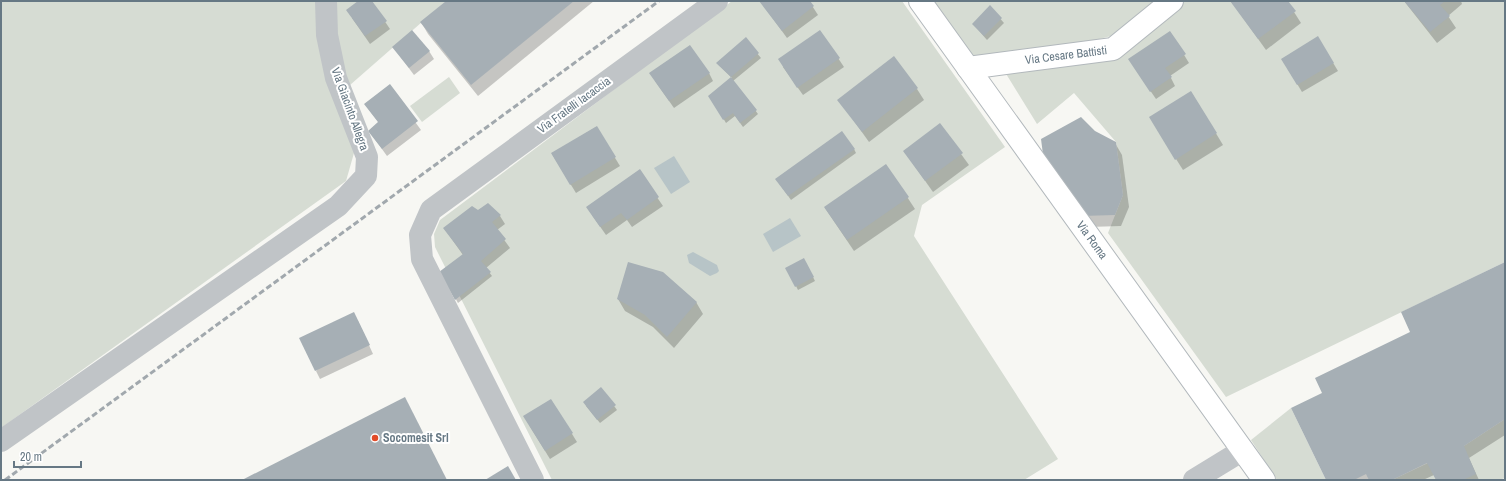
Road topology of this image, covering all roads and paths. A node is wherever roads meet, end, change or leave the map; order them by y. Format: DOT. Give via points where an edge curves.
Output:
graph roads {
  1 [pos="326,1"];
  2 [pos="717,1"];
  3 [pos="920,1"];
  4 [pos="1172,1"];
  5 [pos="968,68"];
  6 [pos="1,441"];
  7 [pos="1243,450"];
  8 [pos="533,480"];
  9 [pos="1194,480"];
  10 [pos="1264,480"];
  1 -- 6 [label="street, Via Giacinto Allegra" via="327,35 336,78 367,157 366,176 338,206"];
  2 -- 8 [label="street, Via Fratelli Iacaccia" via="431,210 420,235 422,259"];
  3 -- 5 [label="street, Via Roma"];
  4 -- 5 [label="street, Via Cesare Battisti" via="1113,49"];
  5 -- 7 [label="street, Via Roma"];
  7 -- 9 [label="street"];
  7 -- 10 [label="street, Via Roma"];
}
